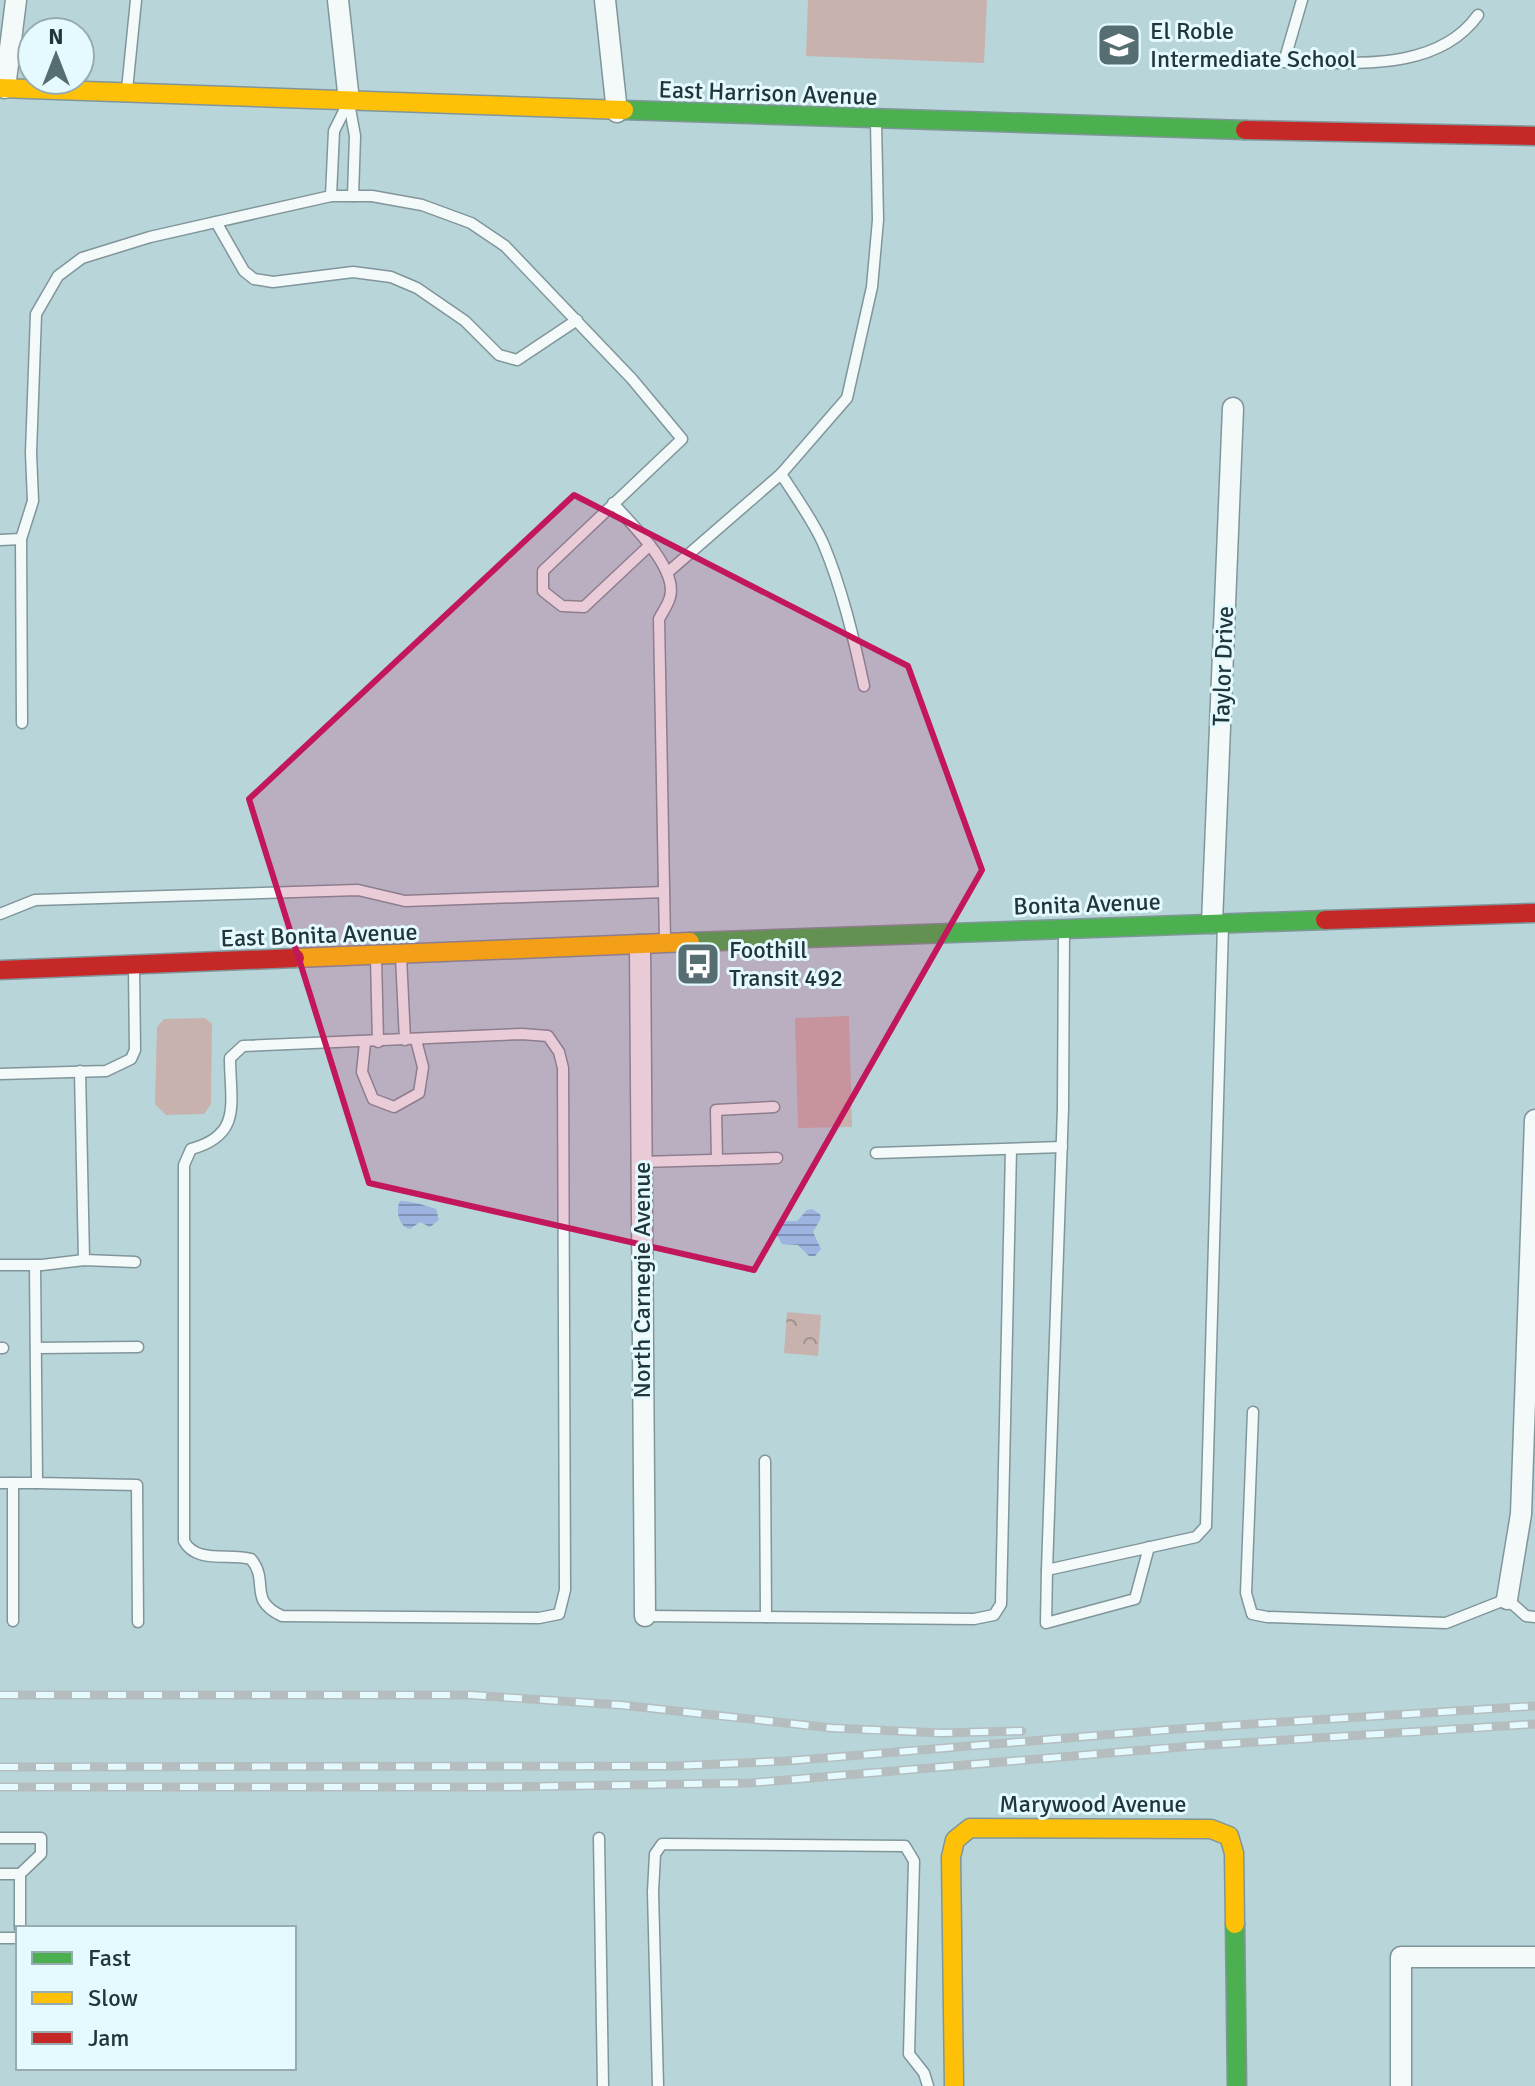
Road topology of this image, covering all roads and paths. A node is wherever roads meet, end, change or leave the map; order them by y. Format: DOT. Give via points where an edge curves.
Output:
graph roads {
  1 [pos="16,0"];
  2 [pos="136,0"];
  3 [pos="338,0"];
  4 [pos="605,0"];
  5 [pos="1302,0"];
  6 [pos="1478,15"];
  7 [pos="3,88"];
  8 [pos="127,93"];
  9 [pos="349,101"];
  10 [pos="617,112"];
  11 [pos="876,120"];
  12 [pos="1535,136"];
  13 [pos="331,196"];
  14 [pos="353,196"];
  15 [pos="216,222"];
  16 [pos="577,320"];
  17 [pos="1233,408"];
  18 [pos="781,474"];
  19 [pos="613,503"];
  20 [pos="21,539"];
  21 [pos="0,540"];
  22 [pos="650,545"];
  23 [pos="667,573"];
  24 [pos="864,686"];
  25 [pos="22,723"];
  26 [pos="664,892"];
  27 [pos="1535,913"];
  28 [pos="0,914"];
  29 [pos="1218,923"];
  30 [pos="1064,929"];
  31 [pos="665,943"];
  32 [pos="640,945"];
  33 [pos="401,956"];
  34 [pos="376,957"];
  35 [pos="134,966"];
  36 [pos="0,970"];
  37 [pos="410,1040"];
  38 [pos="378,1042"];
  39 [pos="365,1043"];
  40 [pos="80,1071"];
  41 [pos="0,1074"];
  42 [pos="774,1107"];
  43 [pos="1535,1120"];
  44 [pos="1062,1147"];
  45 [pos="1011,1149"];
  46 [pos="876,1153"];
  47 [pos="777,1158"];
  48 [pos="717,1160"];
  49 [pos="641,1162"];
  50 [pos="84,1260"];
  51 [pos="135,1262"];
  52 [pos="0,1265"];
  53 [pos="35,1265"];
  54 [pos="138,1347"];
  55 [pos="36,1348"];
  56 [pos="1253,1412"];
  57 [pos="765,1461"];
  58 [pos="0,1483"];
  59 [pos="13,1483"];
  60 [pos="37,1483"];
  61 [pos="1149,1547"];
  62 [pos="1047,1570"];
  63 [pos="1507,1599"];
  64 [pos="645,1616"];
  65 [pos="766,1617"];
  66 [pos="1535,1617"];
  67 [pos="13,1621"];
  68 [pos="138,1622"];
  69 [pos="0,1838"];
  70 [pos="599,1838"];
  71 [pos="0,1874"];
  72 [pos="20,1874"];
  73 [pos="20,1926"];
  74 [pos="1535,1957"];
  75 [pos="603,2086"];
  76 [pos="658,2086"];
  77 [pos="928,2086"];
  78 [pos="954,2086"];
  79 [pos="1237,2086"];
  80 [pos="1401,2086"];
  1 -- 7 [label="street"];
  2 -- 8 [label="lane"];
  3 -- 9 [label="street"];
  4 -- 10 [label="street"];
  5 -- 6 [label="lane" via="1284,62 1413,56 1457,36"];
  7 -- 8 [label="street, East Harrison Avenue"];
  8 -- 9 [label="street, East Harrison Avenue"];
  9 -- 10 [label="street, East Harrison Avenue"];
  9 -- 13 [label="lane" via="334,131"];
  9 -- 14 [label="lane" via="355,136"];
  10 -- 11 [label="street, East Harrison Avenue"];
  11 -- 12 [label="street, East Harrison Avenue"];
  11 -- 18 [label="lane" via="878,220 872,287 847,398"];
  13 -- 14 [label="lane"];
  13 -- 15 [label="lane"];
  14 -- 16 [label="lane" via="422,205 471,223 505,246"];
  15 -- 16 [label="lane" via="254,279 273,282 353,272 391,277 465,321 499,355 517,360"];
  15 -- 20 [label="lane" via="82,258 58,276 36,314 33,501"];
  16 -- 19 [label="lane" via="682,439"];
  17 -- 29 [label="street, Taylor Drive"];
  18 -- 23 [label="lane"];
  18 -- 24 [label="lane" via="823,544"];
  19 -- 22 [label="lane"];
  19 -- 22 [label="lane" via="543,571 543,591 562,606 584,607"];
  20 -- 21 [label="lane"];
  20 -- 25 [label="lane"];
  22 -- 23 [label="lane"];
  23 -- 26 [label="lane" via="670,597 659,619"];
  26 -- 28 [label="lane" via="405,901 358,890 35,900"];
  26 -- 31 [label="lane"];
  27 -- 29 [label="street, Bonita Avenue"];
  29 -- 30 [label="street, Bonita Avenue"];
  29 -- 61 [label="lane" via="1206,1526 1196,1537"];
  30 -- 31 [label="street, Bonita Avenue"];
  30 -- 44 [label="lane"];
  31 -- 32 [label="street, Bonita Avenue"];
  32 -- 33 [label="street, East Bonita Avenue"];
  32 -- 49 [label="street, North Carnegie Avenue"];
  33 -- 34 [label="street, East Bonita Avenue"];
  33 -- 37 [label="lane"];
  34 -- 35 [label="street, East Bonita Avenue"];
  34 -- 38 [label="lane"];
  35 -- 36 [label="street, East Bonita Avenue"];
  35 -- 40 [label="lane" via="131,1059 106,1071"];
  37 -- 38 [label="lane"];
  37 -- 39 [label="lane" via="423,1067 419,1093 394,1107 373,1099 362,1072"];
  37 -- 39 [label="lane" via="548,1036 559,1052 565,1590 559,1614 282,1616 262,1600 251,1559 198,1555 184,1541 184,1165 191,1149 225,1132 230,1058 238,1048"];
  38 -- 39 [label="lane"];
  40 -- 41 [label="lane"];
  40 -- 50 [label="lane"];
  42 -- 48 [label="lane" via="716,1110"];
  43 -- 63 [label="street" via="1521,1514"];
  44 -- 45 [label="lane"];
  44 -- 62 [label="lane"];
  45 -- 46 [label="lane"];
  45 -- 65 [label="lane" via="1001,1604 994,1615 974,1619"];
  47 -- 48 [label="lane"];
  48 -- 49 [label="lane"];
  49 -- 64 [label="street, North Carnegie Avenue"];
  50 -- 51 [label="lane"];
  50 -- 53 [label="lane"];
  52 -- 53 [label="lane"];
  53 -- 55 [label="lane"];
  54 -- 55 [label="lane"];
  55 -- 60 [label="lane"];
  56 -- 63 [label="lane" via="1246,1593 1252,1614 1446,1623"];
  57 -- 65 [label="lane"];
  58 -- 59 [label="lane"];
  59 -- 60 [label="lane"];
  59 -- 67 [label="lane"];
  60 -- 68 [label="lane" via="137,1485"];
  61 -- 62 [label="lane"];
  61 -- 62 [label="lane" via="1135,1599 1046,1623"];
  63 -- 66 [label="lane" via="1526,1616"];
  64 -- 65 [label="lane"];
  69 -- 72 [label="lane" via="41,1838 41,1854"];
  70 -- 75 [label="lane"];
  71 -- 72 [label="lane"];
  72 -- 73 [label="lane"];
  74 -- 80 [label="street" via="1401,1957"];
  76 -- 77 [label="lane" via="653,1892 655,1854 662,1844 905,1846 914,1861 909,2054"];
  78 -- 79 [label="street, Marywood Avenue" via="951,1857 955,1840 970,1828 1211,1829 1229,1836 1234,1853"];
}
